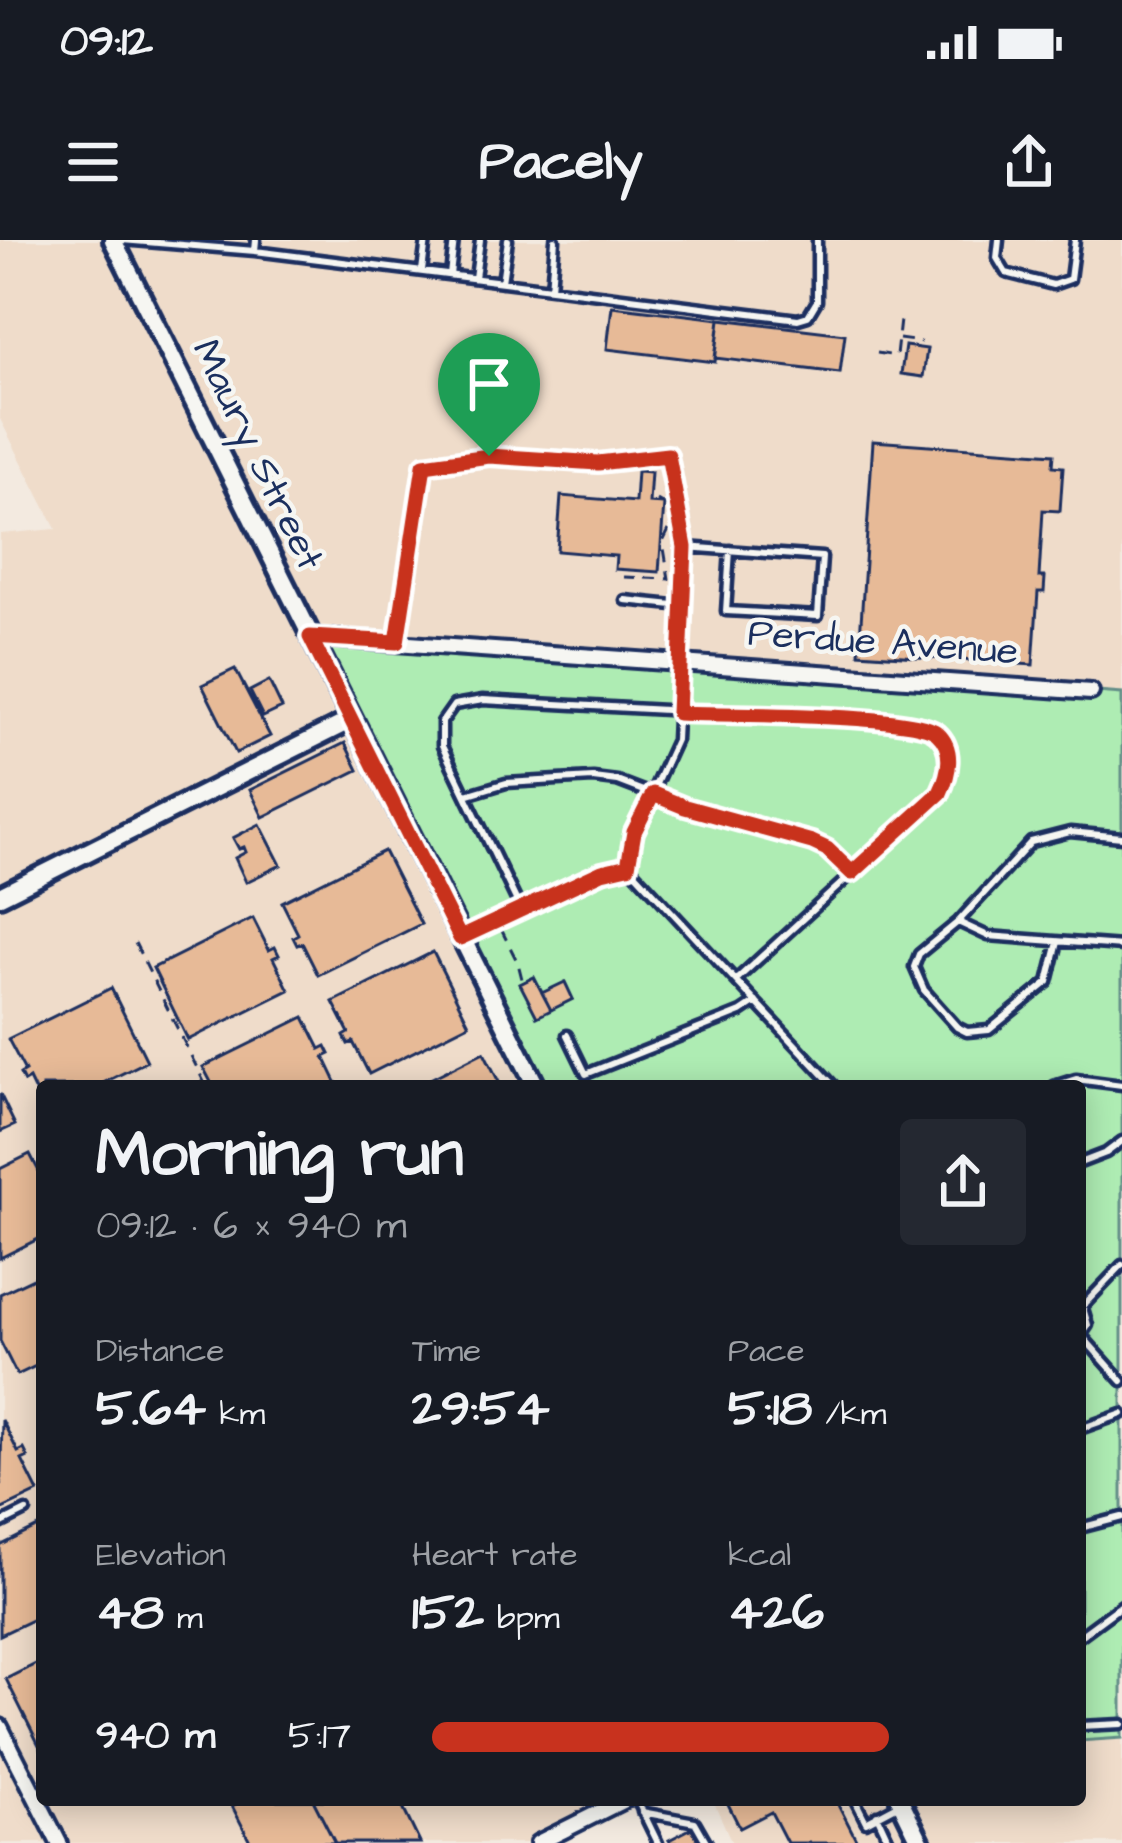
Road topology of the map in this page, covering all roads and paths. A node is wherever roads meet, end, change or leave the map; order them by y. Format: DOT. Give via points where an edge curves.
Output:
graph roads {
  1 [pos="117,240"];
  2 [pos="256,240"];
  3 [pos="426,240"];
  4 [pos="454,240"];
  5 [pos="480,240"];
  6 [pos="508,240"];
  7 [pos="555,240"];
  8 [pos="817,240"];
  9 [pos="999,240"];
  10 [pos="1075,240"];
  11 [pos="255,251"];
  12 [pos="422,271"];
  13 [pos="450,275"];
  14 [pos="475,278"];
  15 [pos="502,282"];
  16 [pos="550,288"];
  17 [pos="901,320"];
  18 [pos="898,339"];
  19 [pos="921,342"];
  20 [pos="877,353"];
  21 [pos="657,500"];
  22 [pos="671,512"];
  23 [pos="673,519"];
  24 [pos="685,547"];
  25 [pos="730,550"];
  26 [pos="624,577"];
  27 [pos="651,578"];
  28 [pos="650,594"];
  29 [pos="625,600"];
  30 [pos="683,606"];
  31 [pos="310,637"];
  32 [pos="397,642"];
  33 [pos="681,661"];
  34 [pos="1090,692"];
  35 [pos="678,713"];
  36 [pos="351,720"];
  37 [pos="653,794"];
  38 [pos="466,795"];
  39 [pos="1122,837"];
  40 [pos="628,866"];
  41 [pos="852,873"];
  42 [pos="0,896"];
  43 [pos="521,910"];
  44 [pos="958,922"];
  45 [pos="501,929"];
  46 [pos="460,938"];
  47 [pos="1058,942"];
  48 [pos="135,943"];
  49 [pos="1122,946"];
  50 [pos="736,980"];
  51 [pos="523,982"];
  52 [pos="757,1002"];
  53 [pos="567,1035"];
  54 [pos="203,1080"];
  55 [pos="533,1080"];
  56 [pos="829,1080"];
  57 [pos="1086,1080"];
  58 [pos="1122,1085"];
  59 [pos="1122,1141"];
  60 [pos="1086,1161"];
  61 [pos="1122,1265"];
  62 [pos="1086,1301"];
  63 [pos="1086,1341"];
  64 [pos="1122,1381"];
  65 [pos="1122,1414"];
  66 [pos="1086,1427"];
  67 [pos="26,1511"];
  68 [pos="1122,1517"];
  69 [pos="0,1524"];
  70 [pos="1086,1526"];
  71 [pos="1122,1605"];
  72 [pos="1086,1632"];
  73 [pos="1122,1724"];
  74 [pos="1086,1726"];
  75 [pos="0,1727"];
  76 [pos="36,1798"];
  77 [pos="40,1806"];
  78 [pos="612,1806"];
  79 [pos="640,1806"];
  80 [pos="858,1806"];
  81 [pos="894,1806"];
  82 [pos="903,1806"];
  83 [pos="642,1812"];
  84 [pos="878,1815"];
  85 [pos="918,1842"];
  86 [pos="59,1843"];
  87 [pos="538,1843"];
  88 [pos="658,1843"];
  89 [pos="707,1843"];
  90 [pos="890,1843"];
  1 -- 11 [label="lane"];
  1 -- 31 [label="street, Maury Street"];
  2 -- 11 [label="lane"];
  3 -- 12 [label="lane"];
  4 -- 13 [label="lane"];
  5 -- 14 [label="lane"];
  6 -- 15 [label="lane"];
  7 -- 16 [label="lane"];
  8 -- 16 [label="lane" via="817,301 798,319"];
  9 -- 10 [label="lane" via="1006,273 1053,284 1070,279"];
  11 -- 12 [label="lane"];
  12 -- 13 [label="lane"];
  13 -- 14 [label="lane"];
  14 -- 15 [label="lane"];
  15 -- 16 [label="lane"];
  17 -- 18 [label="path"];
  18 -- 19 [label="path"];
  18 -- 20 [label="path" via="896,356"];
  21 -- 22 [label="path"];
  23 -- 27 [label="path" via="663,542 669,579"];
  24 -- 25 [label="lane"];
  24 -- 30 [label="lane"];
  24 -- 32 [label="lane" via="668,455 598,463 489,456 424,465"];
  25 -- 25 [label="lane" via="822,557 818,616 726,611"];
  26 -- 27 [label="path"];
  27 -- 28 [label="path"];
  29 -- 30 [label="lane"];
  30 -- 33 [label="lane"];
  31 -- 32 [label="street, Perdue Avenue"];
  31 -- 36 [label="street, Maury Street"];
  32 -- 33 [label="street, Perdue Avenue"];
  33 -- 34 [label="street, Perdue Avenue"];
  33 -- 35 [label="lane"];
  35 -- 37 [label="lane" via="676,740"];
  35 -- 38 [label="lane" via="454,704 440,733"];
  35 -- 41 [label="lane" via="888,722 941,736 949,766 940,793"];
  36 -- 42 [label="street"];
  36 -- 46 [label="street, Maury Street"];
  37 -- 38 [label="lane" via="592,778 506,783"];
  37 -- 40 [label="lane"];
  37 -- 41 [label="lane" via="812,842"];
  38 -- 43 [label="lane"];
  39 -- 44 [label="lane" via="1070,832 1031,842"];
  40 -- 43 [label="lane"];
  40 -- 50 [label="lane"];
  41 -- 50 [label="lane"];
  43 -- 46 [label="lane"];
  44 -- 47 [label="lane" via="988,936"];
  44 -- 47 [label="lane" via="914,967 924,990 967,1032 989,1030 1038,993"];
  45 -- 51 [label="path"];
  46 -- 55 [label="street, Maury Street"];
  47 -- 49 [label="lane"];
  48 -- 54 [label="path"];
  50 -- 52 [label="lane"];
  52 -- 53 [label="lane" via="586,1074"];
  52 -- 56 [label="lane"];
  57 -- 58 [label="lane"];
  59 -- 60 [label="lane"];
  61 -- 62 [label="lane"];
  63 -- 64 [label="lane"];
  65 -- 66 [label="lane"];
  67 -- 69 [label="lane"];
  68 -- 70 [label="lane"];
  71 -- 72 [label="lane"];
  73 -- 74 [label="lane"];
  75 -- 76 [label="street"];
  77 -- 86 [label="street"];
  78 -- 87 [label="street"];
  79 -- 83 [label="lane"];
  80 -- 84 [label="lane" via="866,1822"];
  81 -- 84 [label="lane"];
  82 -- 85 [label="street"];
  83 -- 88 [label="lane"];
  83 -- 89 [label="lane" via="695,1822"];
  84 -- 90 [label="lane"];
}
